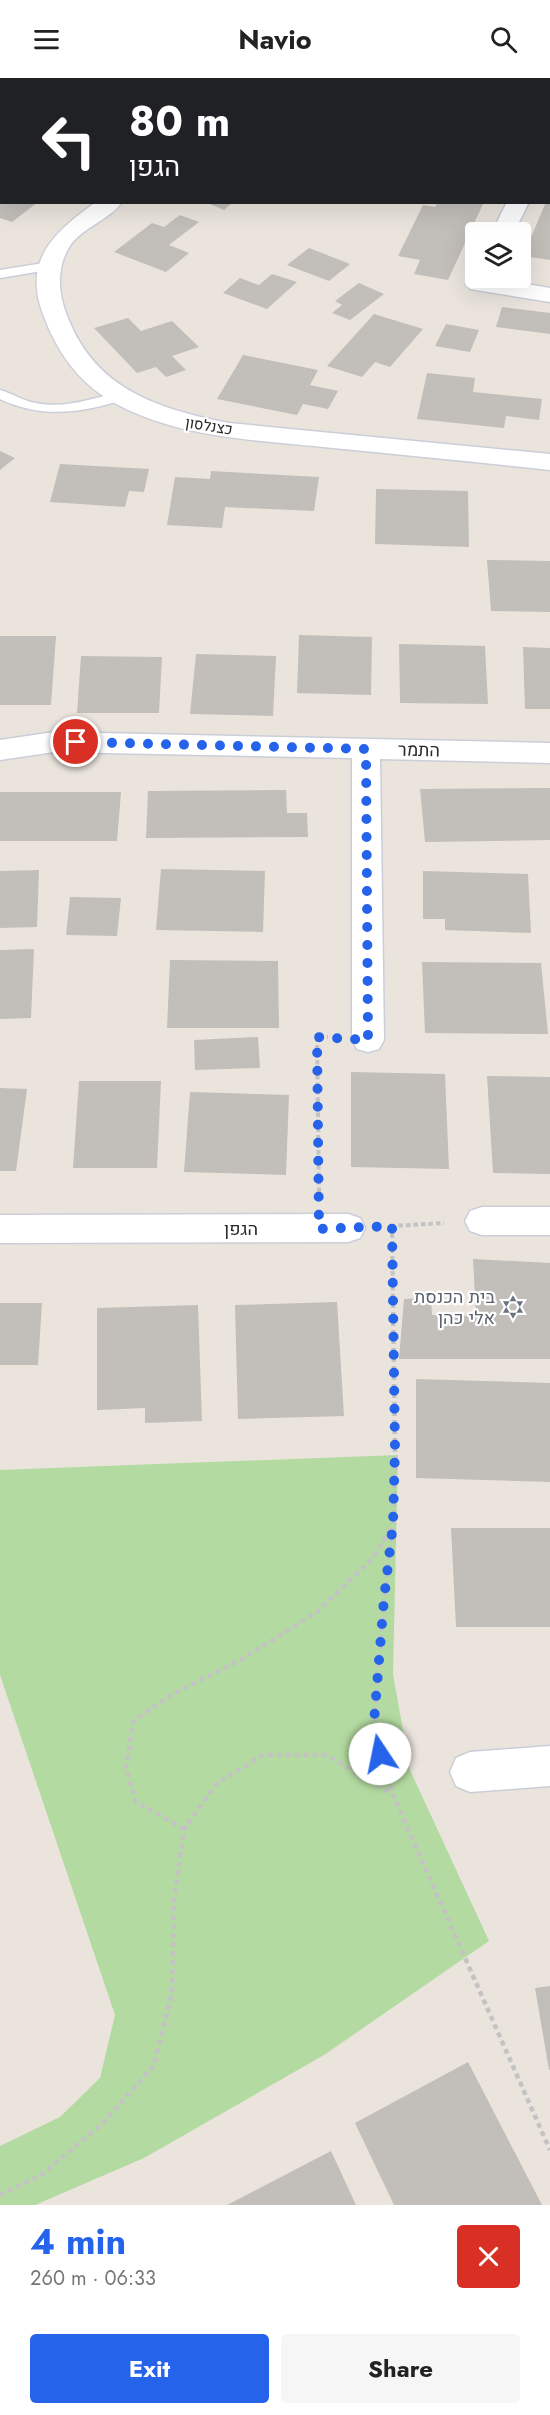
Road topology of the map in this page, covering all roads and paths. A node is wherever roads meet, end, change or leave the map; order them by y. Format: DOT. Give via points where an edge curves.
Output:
graph roads {
  1 [pos="108,204"];
  2 [pos="517,204"];
  3 [pos="508,222"];
  4 [pos="50,266"];
  5 [pos="0,274"];
  6 [pos="504,288"];
  7 [pos="550,295"];
  8 [pos="0,394"];
  9 [pos="120,396"];
  10 [pos="550,462"];
  11 [pos="366,749"];
  12 [pos="0,750"];
  13 [pos="550,753"];
  14 [pos="368,1040"];
  15 [pos="482,1221"];
  16 [pos="550,1221"];
  17 [pos="392,1226"];
  18 [pos="334,1228"];
  19 [pos="0,1229"];
  20 [pos="393,1524"];
  21 [pos="550,1766"];
  22 [pos="470,1772"];
  23 [pos="393,1795"];
  24 [pos="184,1829"];
  25 [pos="550,2150"];
  26 [pos="0,2195"];
  1 -- 4 [label="street, כצנלסון" via="61,242"];
  2 -- 3 [label="street"];
  4 -- 5 [label="lane"];
  4 -- 9 [label="street, כצנלסון" via="48,295 57,326 74,356 100,384"];
  6 -- 7 [label="street"];
  8 -- 9 [label="lane" via="42,408 73,409"];
  9 -- 10 [label="street, כצנלסון" via="177,421 229,430"];
  11 -- 12 [label="street, התמר" via="54,742"];
  11 -- 13 [label="street, התמר"];
  11 -- 14 [label="street"];
  14 -- 18 [label="path" via="317,1037"];
  15 -- 16 [label="street"];
  15 -- 17 [label="path"];
  17 -- 18 [label="path"];
  17 -- 20 [label="path"];
  18 -- 19 [label="street, הגפן"];
  20 -- 23 [label="path" via="373,1734"];
  20 -- 24 [label="path" via="373,1558 318,1612 242,1659 171,1695 134,1721 126,1768 136,1802"];
  21 -- 22 [label="street"];
  23 -- 24 [label="path" via="326,1755 262,1755 217,1783"];
  23 -- 25 [label="path"];
  24 -- 26 [label="path" via="174,1900 172,1993 154,2065 103,2123 40,2176"];
}
